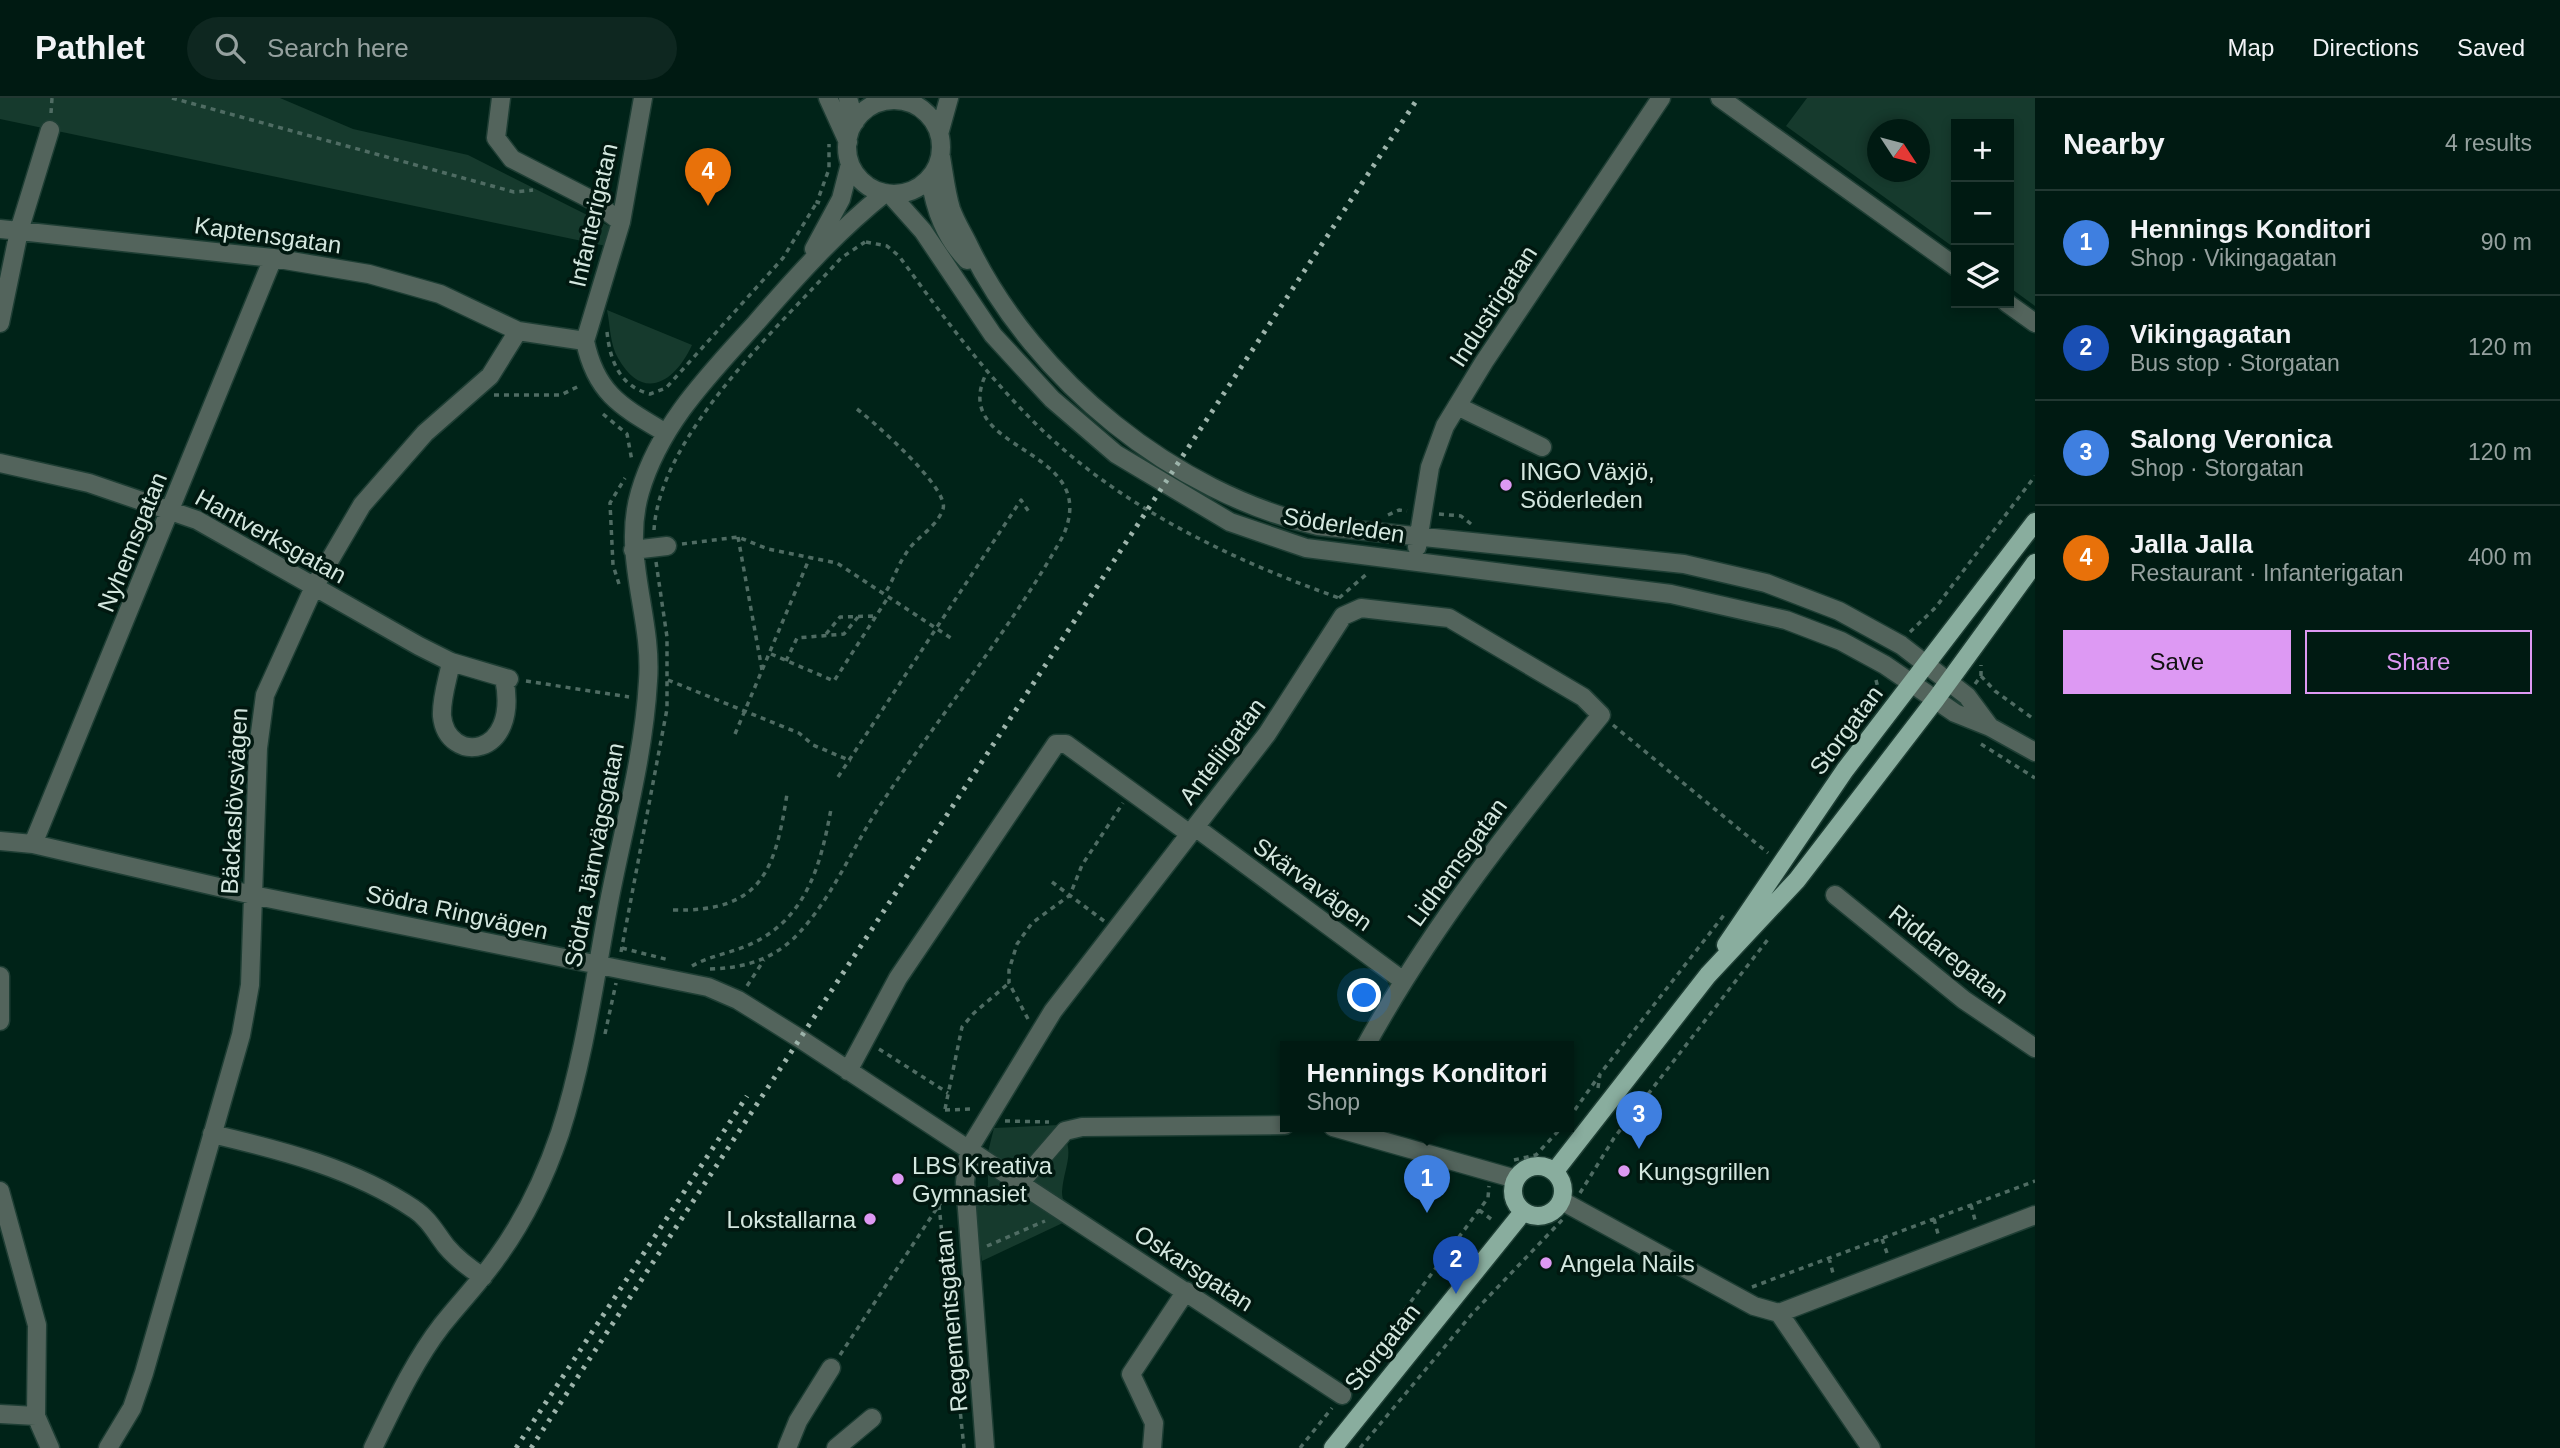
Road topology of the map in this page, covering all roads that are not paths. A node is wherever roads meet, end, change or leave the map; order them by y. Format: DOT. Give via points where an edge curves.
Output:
graph roads {
  1 [pos="501,98"];
  2 [pos="643,98"];
  3 [pos="828,98"];
  4 [pos="848,98"];
  5 [pos="949,98"];
  6 [pos="1661,98"];
  7 [pos="1720,98"];
  8 [pos="897,99"];
  9 [pos="855,122"];
  10 [pos="50,130"];
  11 [pos="939,134"];
  12 [pos="848,142"];
  13 [pos="941,157"];
  14 [pos="850,164"];
  15 [pos="930,178"];
  16 [pos="887,194"];
  17 [pos="621,222"];
  18 [pos="0,229"];
  19 [pos="19,231"];
  20 [pos="273,258"];
  21 [pos="1951,263"];
  22 [pos="802,271"];
  23 [pos="984,278"];
  24 [pos="2014,308"];
  25 [pos="0,323"];
  26 [pos="2035,323"];
  27 [pos="518,331"];
  28 [pos="585,341"];
  29 [pos="1457,406"];
  30 [pos="666,433"];
  31 [pos="1542,447"];
  32 [pos="0,463"];
  33 [pos="172,510"];
  34 [pos="2035,522"];
  35 [pos="1419,537"];
  36 [pos="667,546"];
  37 [pos="633,550"];
  38 [pos="1415,561"];
  39 [pos="2035,563"];
  40 [pos="314,587"];
  41 [pos="452,662"];
  42 [pos="1926,665"];
  43 [pos="1949,681"];
  44 [pos="1911,683"];
  45 [pos="1936,699"];
  46 [pos="1601,715"];
  47 [pos="1990,727"];
  48 [pos="2035,752"];
  49 [pos="1192,831"];
  50 [pos="0,841"];
  51 [pos="33,844"];
  52 [pos="253,895"];
  53 [pos="1835,895"];
  54 [pos="598,965"];
  55 [pos="1708,975"];
  56 [pos="0,976"];
  57 [pos="1402,980"];
  58 [pos="0,1021"];
  59 [pos="1368,1041"];
  60 [pos="2035,1048"];
  61 [pos="848,1071"];
  62 [pos="1280,1125"];
  63 [pos="1350,1132"];
  64 [pos="212,1134"];
  65 [pos="969,1149"];
  66 [pos="1555,1171"];
  67 [pos="1516,1179"];
  68 [pos="1020,1184"];
  69 [pos="0,1191"];
  70 [pos="1568,1205"];
  71 [pos="1523,1212"];
  72 [pos="2035,1215"];
  73 [pos="483,1277"];
  74 [pos="1186,1291"];
  75 [pos="1779,1314"];
  76 [pos="831,1368"];
  77 [pos="1342,1395"];
  78 [pos="0,1414"];
  79 [pos="36,1416"];
  80 [pos="873,1418"];
  81 [pos="981,1443"];
  82 [pos="50,1448"];
  83 [pos="108,1448"];
  84 [pos="373,1448"];
  85 [pos="787,1448"];
  86 [pos="836,1448"];
  87 [pos="1152,1448"];
  88 [pos="1333,1448"];
  89 [pos="1871,1448"];
  1 -- 17 [label="street" via="496,138 502,149 512,159 592,200"];
  2 -- 17 [label="street, Infanterigatan"];
  3 -- 12 [label="street"];
  4 -- 9 [label="street"];
  5 -- 11 [label="street"];
  6 -- 29 [label="street, Industrigatan"];
  7 -- 21 [label="street"];
  8 -- 9 [label="street" via="867,109"];
  8 -- 11 [label="street" via="920,108"];
  9 -- 12 [label="street"];
  10 -- 19 [label="street"];
  11 -- 13 [label="street, Söderleden"];
  12 -- 14 [label="street"];
  13 -- 15 [label="street"];
  13 -- 23 [label="street, Söderleden" via="951,209"];
  14 -- 16 [label="street, Söderleden" via="867,186"];
  14 -- 22 [label="street, Södra Järnvägsgatan" via="834,215"];
  15 -- 16 [label="street" via="912,191"];
  15 -- 23 [label="street, Söderleden" via="946,233"];
  16 -- 22 [label="street, Södra Järnvägsgatan"];
  16 -- 38 [label="street, Söderleden" via="923,231 1011,356 1116,454 1212,513 1257,533 1306,548"];
  17 -- 28 [label="street, Infanterigatan"];
  18 -- 19 [label="street, Kaptensgatan"];
  19 -- 20 [label="street, Kaptensgatan"];
  19 -- 25 [label="street"];
  20 -- 27 [label="street, Kaptensgatan" via="402,282 464,303"];
  20 -- 33 [label="street, Nyhemsgatan"];
  22 -- 30 [label="street, Södra Järnvägsgatan" via="694,392"];
  23 -- 35 [label="street, Söderleden" via="1029,342 1072,386 1139,441 1198,479 1240,501 1297,521"];
  24 -- 26 [label="street"];
  27 -- 28 [label="street"];
  27 -- 40 [label="street, Bäckaslövsvägen" via="494,371 425,433 362,505"];
  28 -- 30 [label="street" via="595,374 610,396"];
  29 -- 31 [label="street"];
  29 -- 35 [label="street, Industrigatan" via="1435,450"];
  30 -- 37 [label="street, Södra Järnvägsgatan" via="641,490"];
  32 -- 33 [label="street, Hantverksgatan" via="89,483"];
  33 -- 40 [label="street, Hantverksgatan" via="228,535"];
  33 -- 51 [label="street, Nyhemsgatan"];
  34 -- 42 [label="main road, Storgatan"];
  35 -- 38 [label="street, Industrigatan"];
  35 -- 42 [label="street, Söderleden" via="1704,567 1792,591 1839,611 1901,645"];
  36 -- 37 [label="street"];
  37 -- 54 [label="street, Södra Järnvägsgatan" via="649,678"];
  38 -- 44 [label="street, Söderleden" via="1671,594 1742,609 1841,641"];
  39 -- 43 [label="main road, Storgatan"];
  40 -- 41 [label="street, Hantverksgatan"];
  40 -- 52 [label="street, Bäckaslövsvägen" via="275,670 259,720"];
  41 -- 41 [label="street, Hantverksgatan" via="506,678 508,706 501,729 482,747 450,736 442,717"];
  42 -- 43 [label="street, Söderleden"];
  42 -- 44 [label="main road, Storgatan"];
  43 -- 45 [label="main road, Storgatan"];
  43 -- 47 [label="street, Söderleden"];
  44 -- 45 [label="street, Söderleden"];
  44 -- 55 [label="main road, Storgatan" via="1845,770"];
  45 -- 47 [label="street, Söderleden" via="1955,713"];
  45 -- 55 [label="main road, Storgatan" via="1797,880"];
  46 -- 49 [label="street, Anteliigatan" via="1583,697 1449,618 1361,608 1343,616 1279,716"];
  46 -- 57 [label="street, Lidhemsgatan" via="1498,843"];
  47 -- 48 [label="street, Söderleden"];
  49 -- 57 [label="street, Skärvavägen"];
  49 -- 61 [label="street, Skärvavägen" via="1066,744 1056,744 898,978"];
  49 -- 65 [label="street, Anteliigatan" via="1053,1011"];
  50 -- 51 [label="street, Södra Ringvägen"];
  51 -- 52 [label="street, Södra Ringvägen"];
  52 -- 54 [label="street, Södra Ringvägen"];
  52 -- 64 [label="street, Bäckaslövsvägen" via="247,1008"];
  53 -- 60 [label="street, Riddaregatan" via="1964,1000"];
  54 -- 61 [label="street, Södra Ringvägen" via="708,988 738,1000"];
  54 -- 73 [label="street, Södra Järnvägsgatan" via="559,1134 521,1221"];
  55 -- 66 [label="main road, Storgatan"];
  56 -- 58 [label="street"];
  57 -- 59 [label="street, Lidhemsgatan"];
  61 -- 65 [label="street, Södra Ringvägen"];
  62 -- 68 [label="street" via="1082,1127 1065,1132"];
  63 -- 67 [label="street"];
  64 -- 73 [label="street" via="280,1151 379,1190 415,1209 457,1258"];
  64 -- 83 [label="street, Bäckaslövsvägen" via="140,1385"];
  65 -- 68 [label="street, Södra Ringvägen"];
  65 -- 81 [label="street, Regementsgatan" via="965,1182 979,1342"];
  66 -- 67 [label="main road" via="1533,1166"];
  66 -- 70 [label="main road"];
  67 -- 71 [label="main road" via="1514,1197"];
  68 -- 74 [label="street, Oskarsgatan"];
  69 -- 79 [label="street" via="37,1325"];
  70 -- 71 [label="main road" via="1545,1216"];
  70 -- 75 [label="street" via="1732,1294"];
  71 -- 88 [label="main road, Storgatan"];
  72 -- 75 [label="street"];
  73 -- 84 [label="street, Södra Järnvägsgatan" via="420,1358"];
  74 -- 77 [label="street, Oskarsgatan"];
  74 -- 87 [label="street" via="1131,1374 1154,1423"];
  75 -- 89 [label="street"];
  76 -- 85 [label="street"];
  78 -- 79 [label="street"];
  79 -- 82 [label="street"];
  80 -- 86 [label="street"];
}
